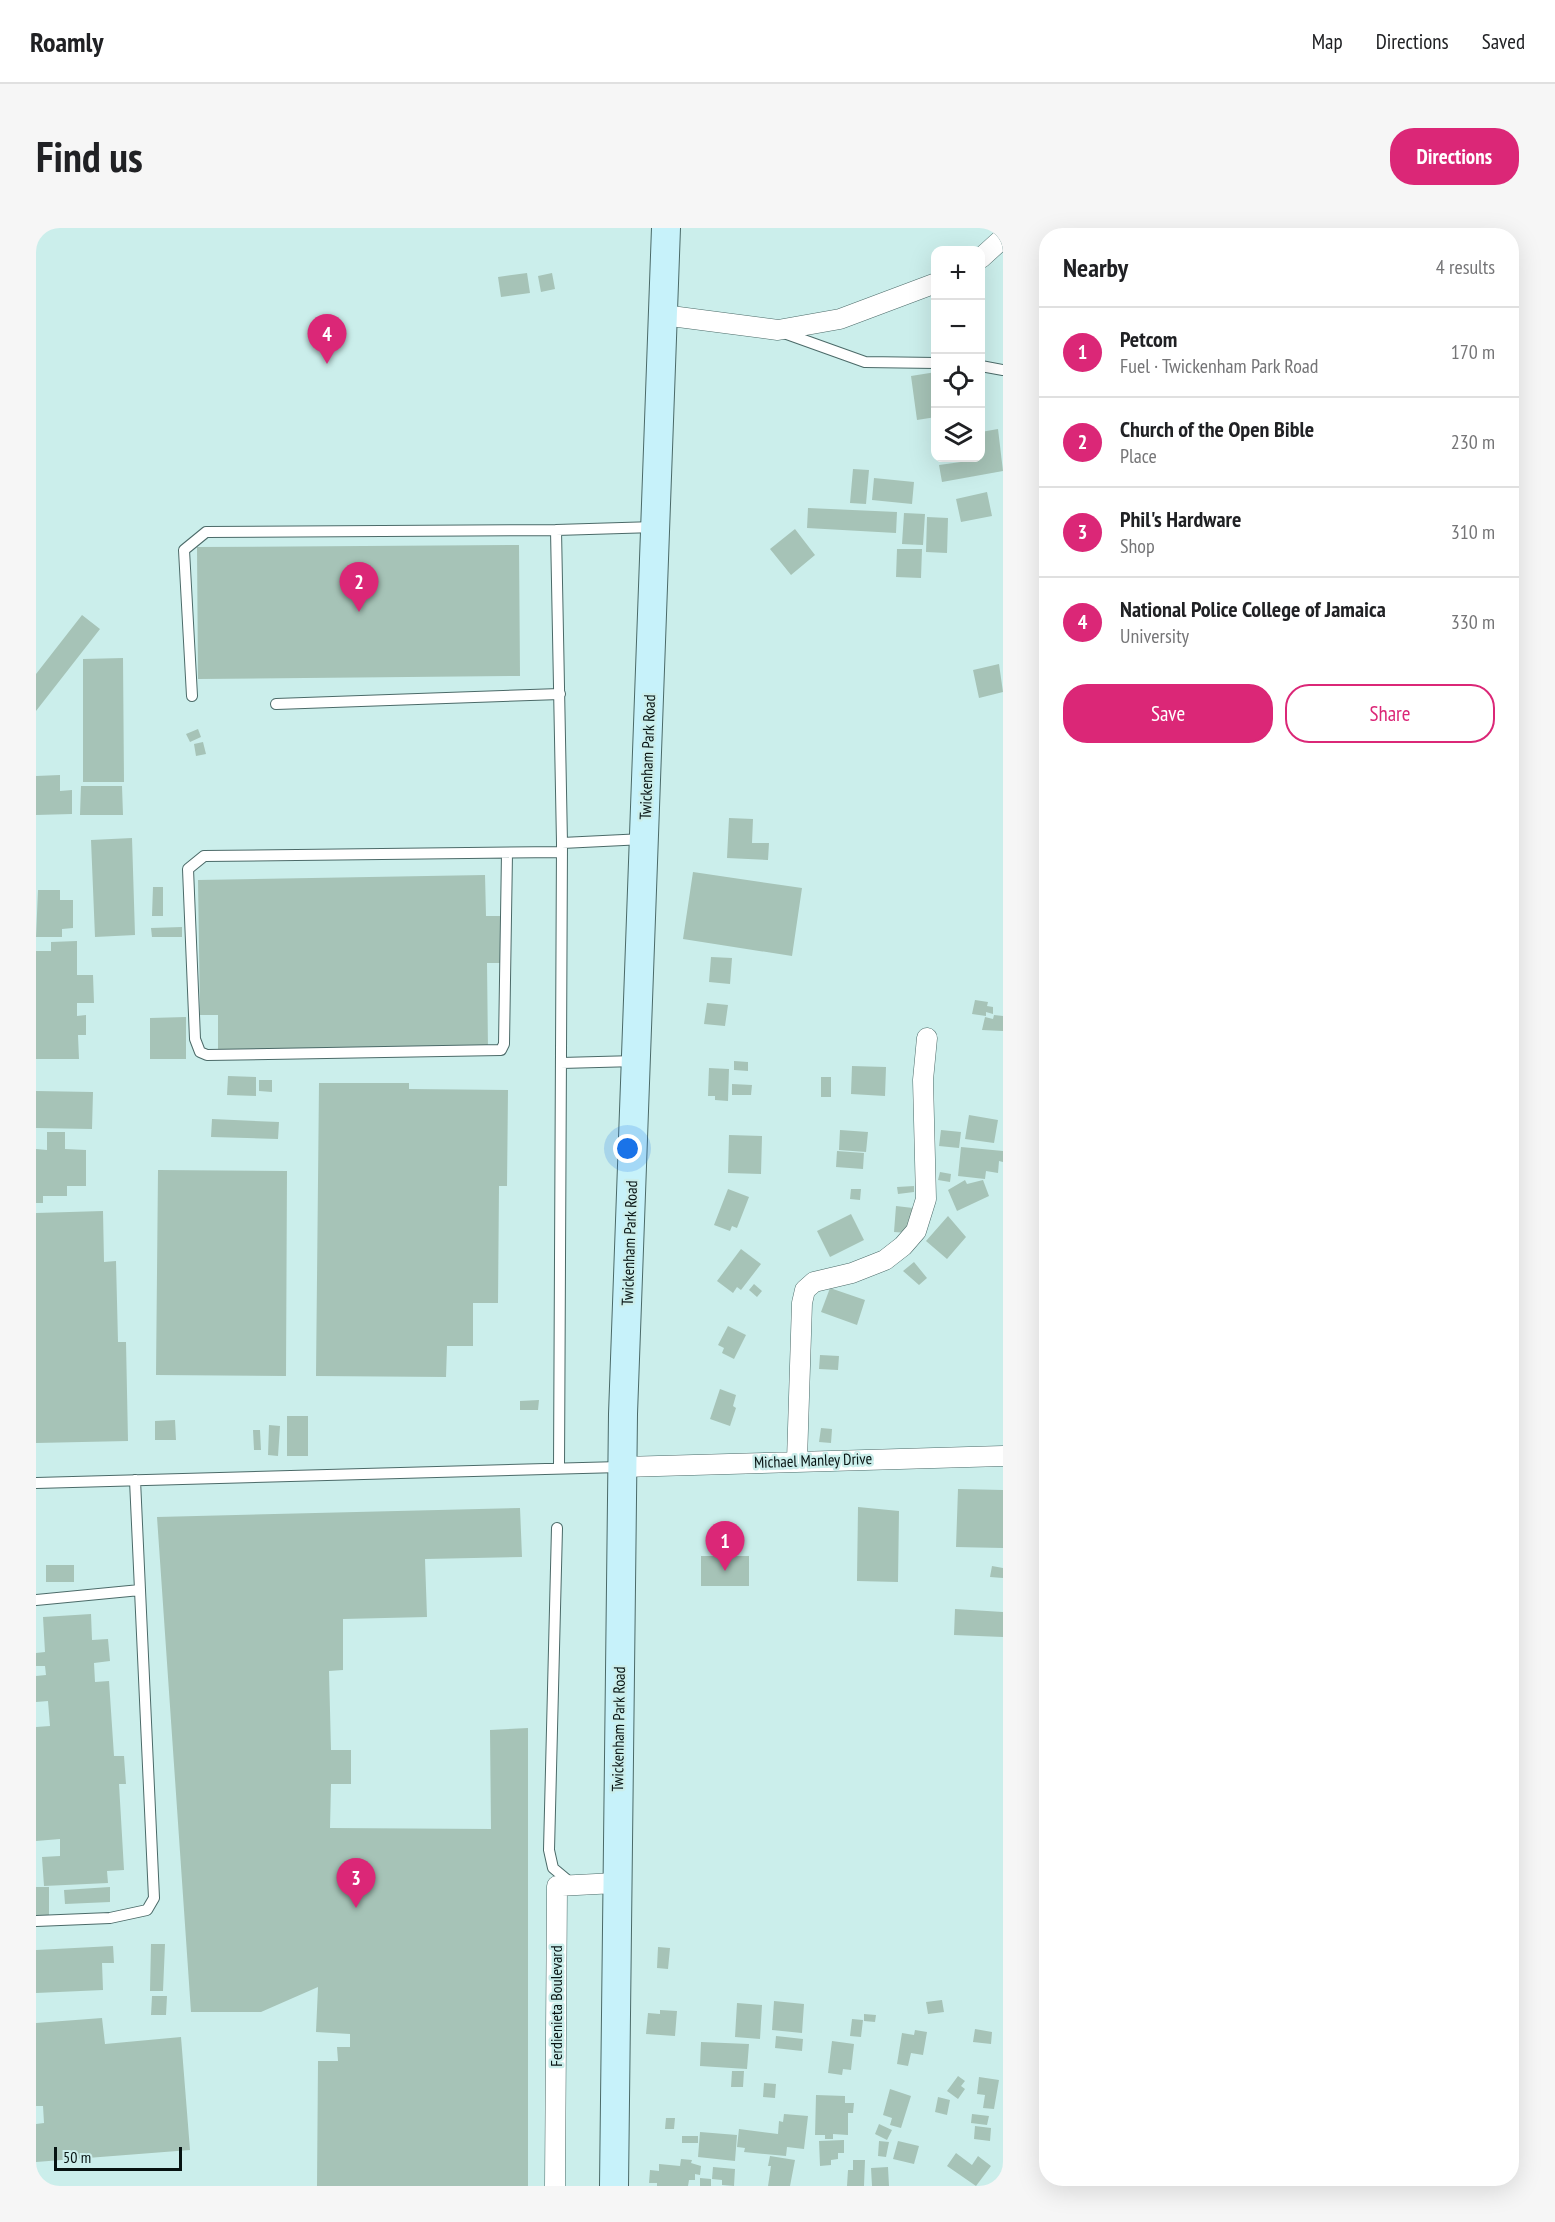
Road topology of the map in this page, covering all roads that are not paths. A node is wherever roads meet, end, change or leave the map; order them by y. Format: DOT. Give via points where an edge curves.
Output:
graph roads {
  1 [pos="666,228"];
  2 [pos="1003,238"];
  3 [pos="985,254"];
  4 [pos="931,286"];
  5 [pos="663,315"];
  6 [pos="778,330"];
  7 [pos="931,363"];
  8 [pos="985,367"];
  9 [pos="1003,370"];
  10 [pos="655,527"];
  11 [pos="556,530"];
  12 [pos="560,694"];
  13 [pos="192,696"];
  14 [pos="276,704"];
  15 [pos="644,839"];
  16 [pos="562,847"];
  17 [pos="507,853"];
  18 [pos="927,1038"];
  19 [pos="636,1061"];
  20 [pos="561,1063"];
  21 [pos="1003,1456"];
  22 [pos="798,1460"];
  23 [pos="623,1467"];
  24 [pos="560,1468"];
  25 [pos="135,1480"];
  26 [pos="36,1483"];
  27 [pos="557,1528"];
  28 [pos="140,1590"];
  29 [pos="36,1600"];
  30 [pos="616,1883"];
  31 [pos="577,1886"];
  32 [pos="36,1921"];
  33 [pos="555,2186"];
  34 [pos="614,2186"];
  1 -- 5 [label="main road, Twickenham Park Road"];
  2 -- 3 [label="street"];
  4 -- 6 [label="street" via="840,319"];
  5 -- 6 [label="street"];
  5 -- 10 [label="main road, Twickenham Park Road"];
  6 -- 7 [label="lane" via="865,362"];
  8 -- 9 [label="lane"];
  10 -- 11 [label="lane"];
  10 -- 15 [label="main road, Twickenham Park Road"];
  11 -- 12 [label="lane"];
  11 -- 13 [label="lane" via="207,532 184,550"];
  12 -- 14 [label="lane"];
  12 -- 16 [label="lane"];
  15 -- 16 [label="lane"];
  15 -- 19 [label="main road, Twickenham Park Road"];
  16 -- 17 [label="lane"];
  16 -- 20 [label="lane"];
  17 -- 17 [label="lane" via="501,1050 207,1055 200,1052 195,1039 188,869 194,862 204,856"];
  18 -- 22 [label="street" via="923,1080 926,1199 921,1217 916,1231 885,1260 814,1282 805,1290 801,1303"];
  19 -- 20 [label="lane"];
  19 -- 23 [label="main road, Twickenham Park Road"];
  20 -- 24 [label="lane"];
  21 -- 22 [label="street, Michael Manley Drive"];
  22 -- 23 [label="street, Michael Manley Drive"];
  23 -- 24 [label="lane"];
  23 -- 30 [label="main road, Twickenham Park Road"];
  24 -- 25 [label="lane"];
  25 -- 26 [label="lane"];
  25 -- 28 [label="lane"];
  27 -- 31 [label="lane" via="549,1850 553,1868"];
  28 -- 29 [label="lane"];
  28 -- 32 [label="lane" via="154,1898 147,1910 132,1915"];
  30 -- 31 [label="street, Ferdienieta Boulevard"];
  30 -- 34 [label="main road, Twickenham Park Road"];
  31 -- 33 [label="street, Ferdienieta Boulevard" via="556,1887"];
}
